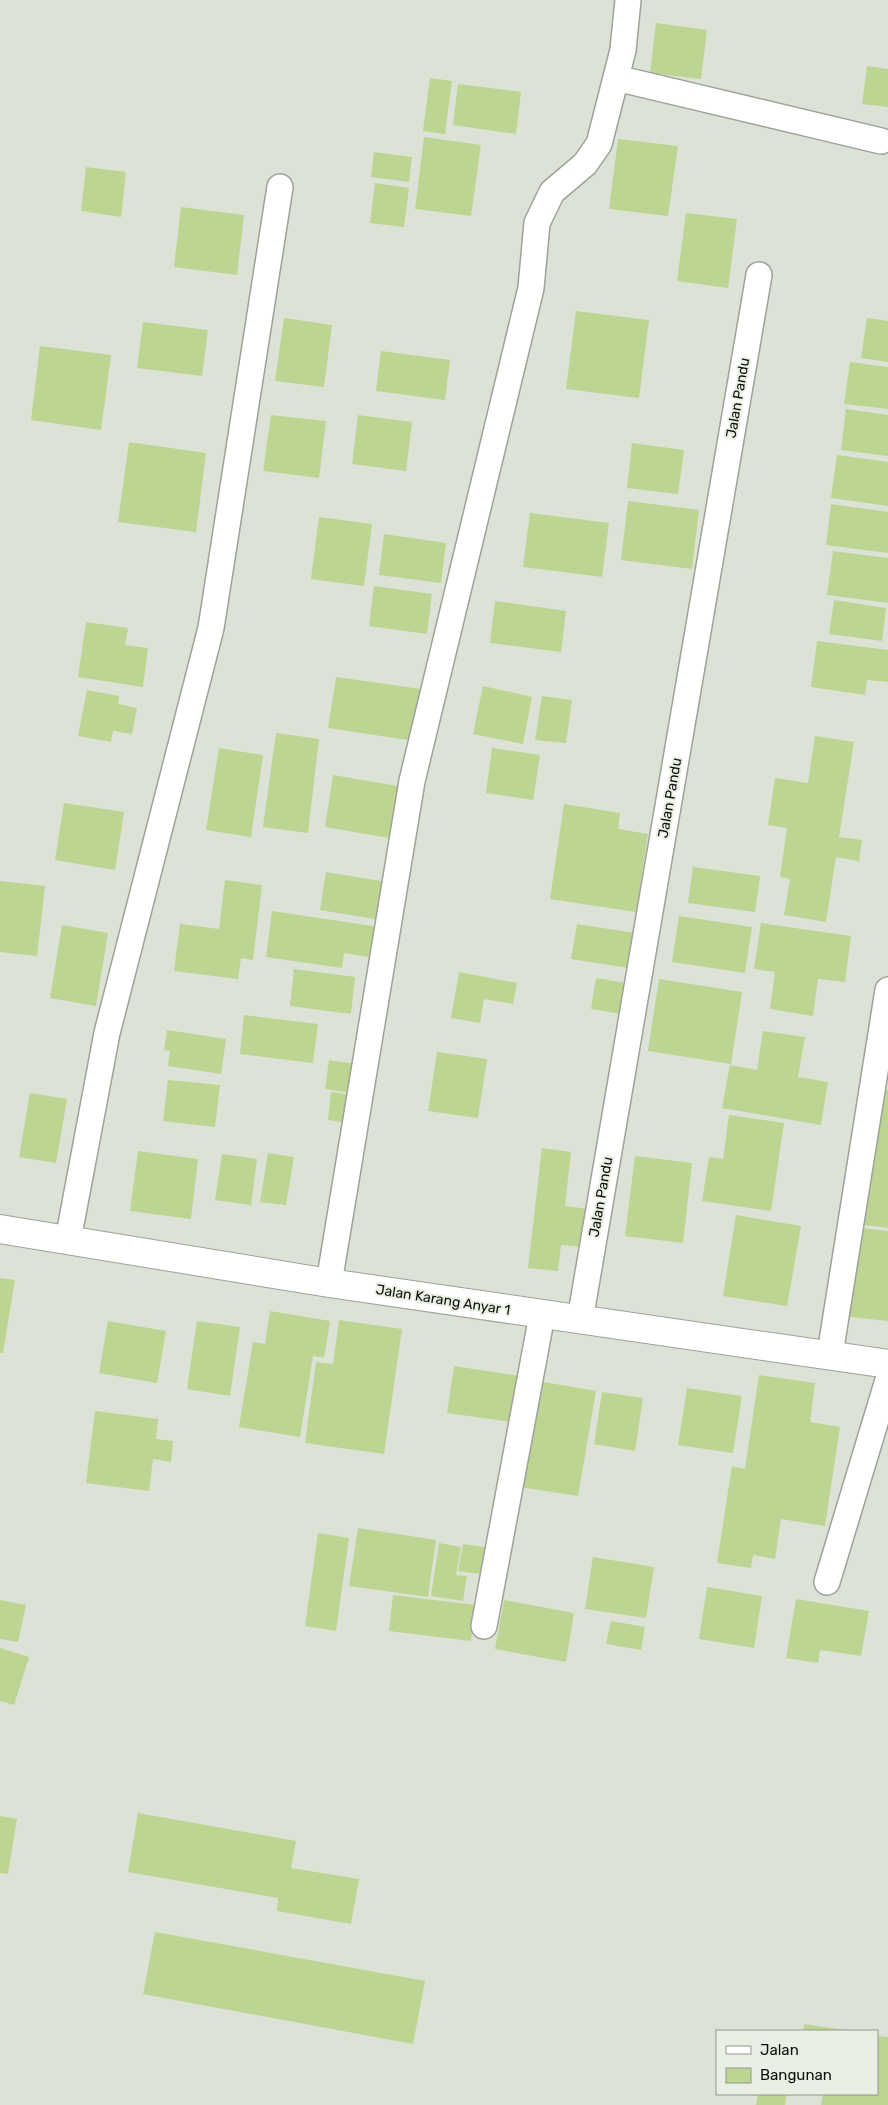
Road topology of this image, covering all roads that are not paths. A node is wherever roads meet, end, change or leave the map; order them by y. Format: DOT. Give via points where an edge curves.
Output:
graph roads {
  1 [pos="628,0"];
  2 [pos="616,78"];
  3 [pos="881,141"];
  4 [pos="280,187"];
  5 [pos="759,275"];
  6 [pos="888,990"];
  7 [pos="0,1229"];
  8 [pos="68,1240"];
  9 [pos="329,1283"];
  10 [pos="542,1315"];
  11 [pos="580,1320"];
  12 [pos="830,1354"];
  13 [pos="888,1364"];
  14 [pos="888,1380"];
  15 [pos="827,1582"];
  16 [pos="484,1626"];
  1 -- 2 [label="street" via="623,50"];
  2 -- 3 [label="street"];
  2 -- 9 [label="street" via="599,144 585,164 552,192 537,223 532,288 412,781"];
  4 -- 8 [label="street" via="210,628 107,1033"];
  5 -- 11 [label="street, Jalan Pandu"];
  6 -- 12 [label="street"];
  7 -- 8 [label="main road, Jalan Karang Anyar 1"];
  8 -- 9 [label="main road, Jalan Karang Anyar 1"];
  9 -- 10 [label="main road, Jalan Karang Anyar 1"];
  10 -- 11 [label="main road, Jalan Karang Anyar 1"];
  10 -- 16 [label="street"];
  11 -- 12 [label="main road, Jalan Karang Anyar 1"];
  12 -- 13 [label="main road, Jalan Karang Anyar 1"];
  14 -- 15 [label="street"];
}
